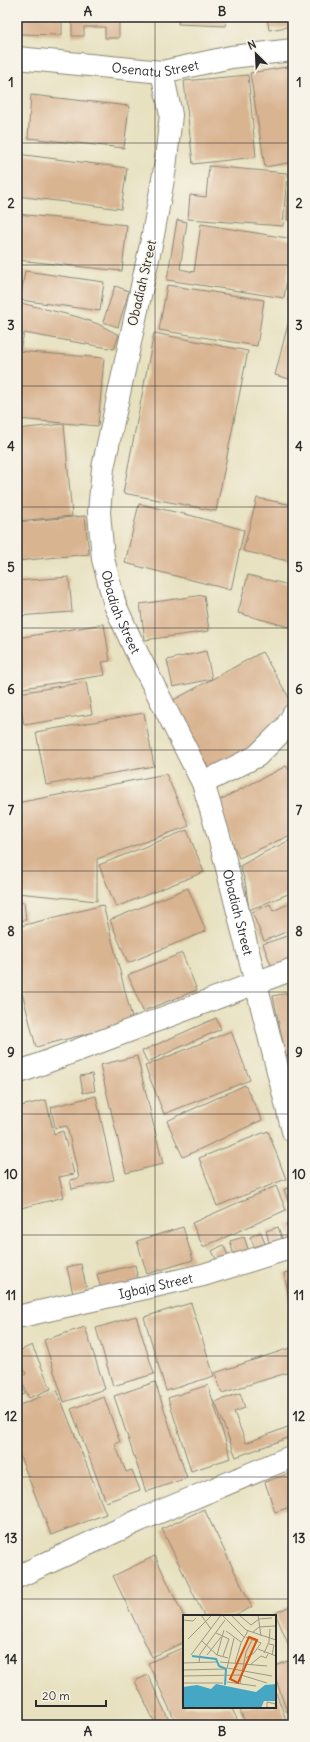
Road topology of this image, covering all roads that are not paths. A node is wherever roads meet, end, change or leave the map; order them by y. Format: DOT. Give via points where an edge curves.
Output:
graph roads {
  1 [pos="293,50"];
  2 [pos="17,58"];
  3 [pos="162,72"];
  4 [pos="293,715"];
  5 [pos="203,783"];
  6 [pos="293,968"];
  7 [pos="255,982"];
  8 [pos="17,1073"];
  9 [pos="293,1132"];
  10 [pos="293,1247"];
  11 [pos="17,1317"];
  12 [pos="293,1456"];
  13 [pos="17,1577"];
  1 -- 3 [label="street, Osenatu Street" via="231,57"];
  2 -- 3 [label="street, Osenatu Street"];
  3 -- 5 [label="street, Obadiah Street" via="171,115 165,168 103,468 99,512 103,559 115,606"];
  4 -- 5 [label="street" via="286,727 257,756"];
  5 -- 7 [label="street, Obadiah Street" via="220,840"];
  6 -- 7 [label="street"];
  7 -- 8 [label="street"];
  7 -- 9 [label="street, Obadiah Street"];
  10 -- 11 [label="street, Igbaja Street" via="203,1275"];
  12 -- 13 [label="street" via="140,1520"];
}
